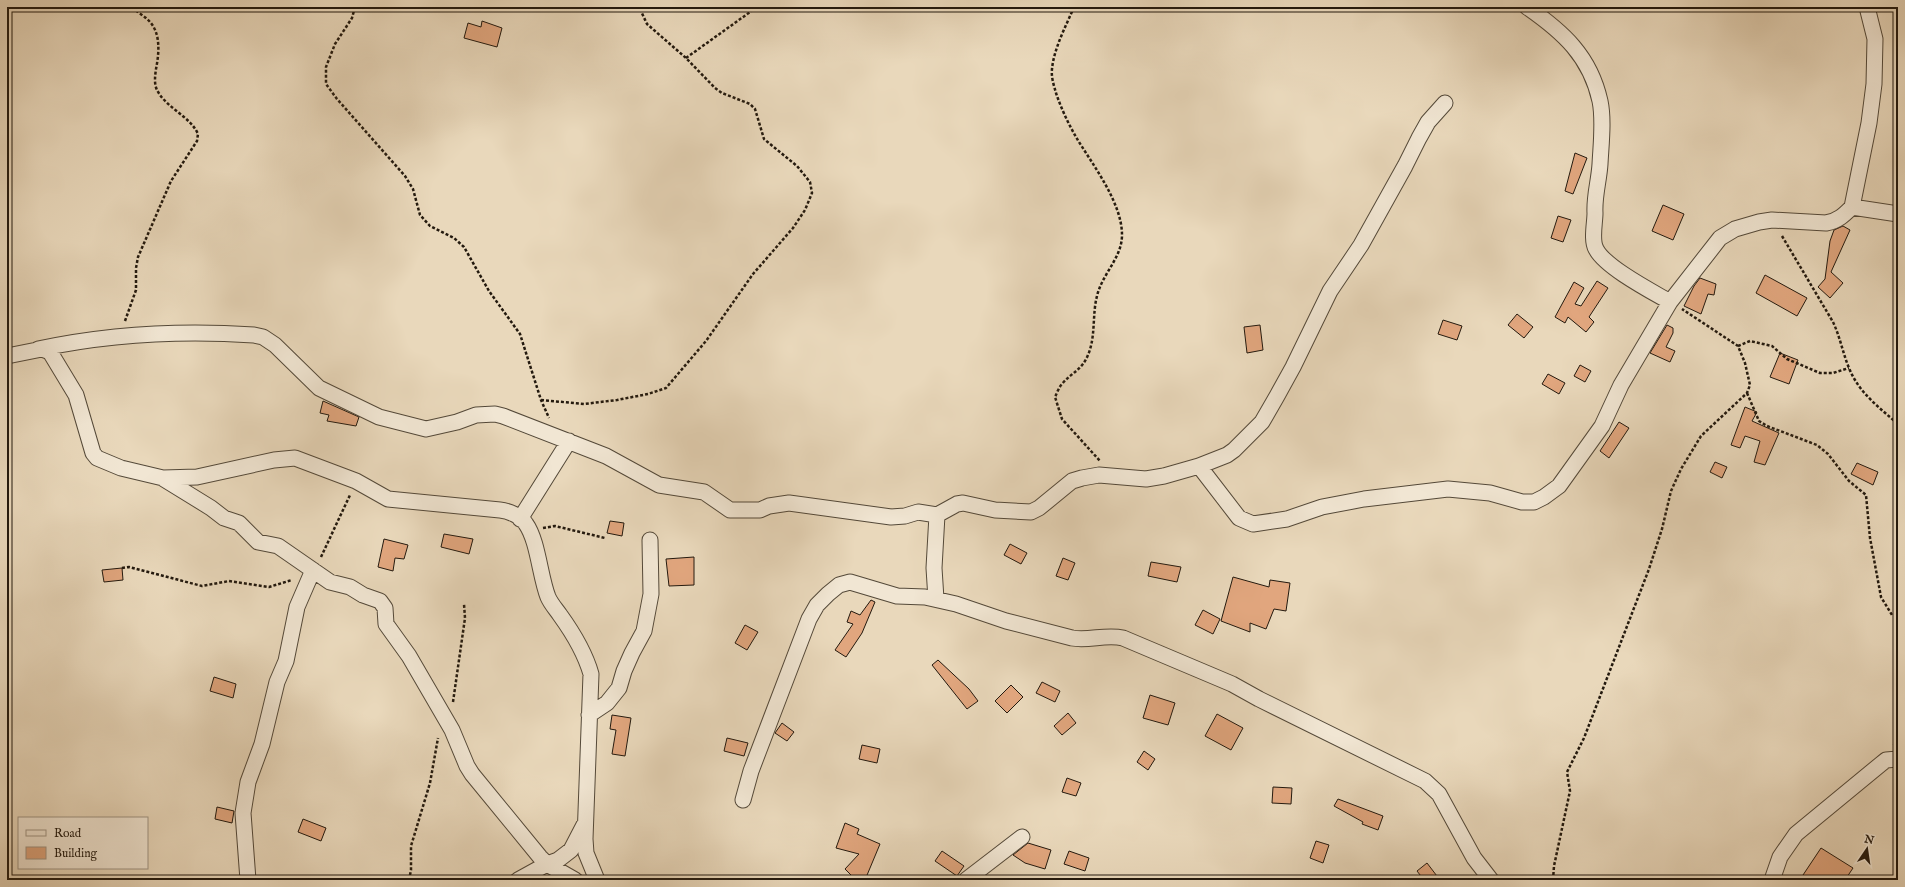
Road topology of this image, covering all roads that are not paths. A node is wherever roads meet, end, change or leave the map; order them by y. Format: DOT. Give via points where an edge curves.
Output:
graph roads {
  1 [pos="1528,7"];
  2 [pos="1868,7"];
  3 [pos="1445,103"];
  4 [pos="1852,207"];
  5 [pos="1898,214"];
  6 [pos="1670,302"];
  7 [pos="38,349"];
  8 [pos="7,356"];
  9 [pos="563,439"];
  10 [pos="1199,466"];
  11 [pos="163,478"];
  12 [pos="937,515"];
  13 [pos="520,519"];
  14 [pos="650,540"];
  15 [pos="313,570"];
  16 [pos="936,599"];
  17 [pos="589,715"];
  18 [pos="1898,759"];
  19 [pos="743,800"];
  20 [pos="585,822"];
  21 [pos="1022,837"];
  22 [pos="547,864"];
  23 [pos="248,880"];
  24 [pos="518,880"];
  25 [pos="575,880"];
  26 [pos="597,880"];
  27 [pos="966,880"];
  28 [pos="1491,880"];
  29 [pos="1772,880"];
  1 -- 6 [label="street" via="1575,46 1591,74 1600,101 1600,166 1594,207 1596,249 1608,262"];
  2 -- 4 [label="street" via="1875,39 1874,84 1860,174"];
  3 -- 10 [label="street" via="1428,122 1361,244 1330,291 1293,367 1262,422 1227,455"];
  4 -- 5 [label="street"];
  4 -- 6 [label="street" via="1843,216 1826,223 1772,220 1735,229 1720,238"];
  6 -- 10 [label="street" via="1621,384 1602,426 1559,486 1534,502 1522,502 1490,493 1448,489 1364,499 1322,507 1287,519 1253,524 1239,518"];
  7 -- 8 [label="street"];
  7 -- 9 [label="street" via="118,336 178,333 259,336 275,345 318,388 379,417 426,429 476,415 495,414"];
  7 -- 11 [label="street" via="50,352 72,386 95,456 121,468"];
  9 -- 12 [label="street" via="606,456 659,486 704,492 730,510 760,510 789,503 891,517 918,512"];
  9 -- 13 [label="street"];
  10 -- 12 [label="street" via="1146,479 1100,475 1072,481 1031,512 995,510 963,503"];
  11 -- 13 [label="street" via="197,477 285,458 301,460 356,481 388,499 500,510"];
  11 -- 15 [label="street" via="224,518 242,525 258,542 276,545"];
  12 -- 16 [label="street" via="934,568"];
  13 -- 17 [label="street" via="530,533 548,596 588,663 591,674"];
  14 -- 17 [label="street" via="651,594 644,631 632,652 620,688 607,703"];
  15 -- 22 [label="street" via="330,582 355,589 383,604 386,624 409,656 446,719 472,774"];
  15 -- 23 [label="street" via="297,607 286,661 277,682 262,744 248,782 243,813"];
  16 -- 19 [label="street" via="925,596 897,596 850,582 839,585 828,594 817,606 802,636 751,771"];
  16 -- 28 [label="street" via="1072,638 1123,638 1232,684 1419,778 1439,794 1474,858"];
  17 -- 20 [label="street"];
  18 -- 29 [label="street" via="1886,760 1796,834 1780,857"];
  20 -- 22 [label="street" via="572,850"];
  20 -- 26 [label="street" via="586,853"];
  21 -- 27 [label="street"];
  22 -- 24 [label="street"];
  22 -- 25 [label="street"];
}
